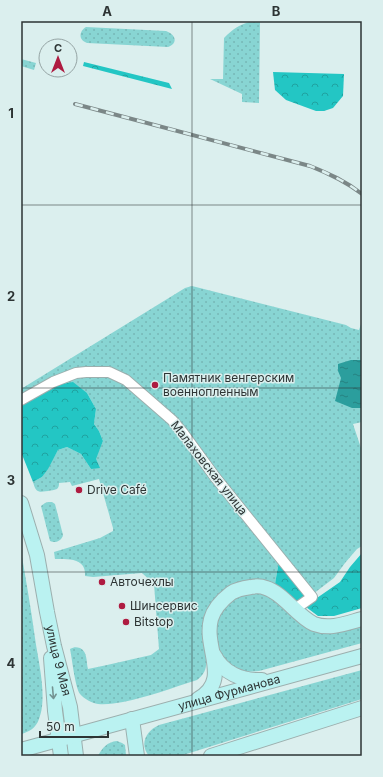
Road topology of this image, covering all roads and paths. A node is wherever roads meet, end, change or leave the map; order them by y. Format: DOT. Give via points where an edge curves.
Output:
graph roads {
  1 [pos="21,400"];
  2 [pos="21,503"];
  3 [pos="294,609"];
  4 [pos="47,612"];
  5 [pos="362,619"];
  6 [pos="212,651"];
  7 [pos="362,656"];
  8 [pos="275,680"];
  9 [pos="194,701"];
  10 [pos="362,708"];
  11 [pos="132,719"];
  12 [pos="74,735"];
  13 [pos="59,739"];
  14 [pos="21,750"];
  15 [pos="61,756"];
  16 [pos="76,756"];
  17 [pos="137,756"];
  18 [pos="211,756"];
  1 -- 3 [label="street, Малаховская улица" via="53,382 76,373 108,372 126,380 176,424 312,597"];
  2 -- 4 [label="main road, улица 9 Мая" via="37,555"];
  3 -- 5 [label="main road" via="304,618 325,626 336,626"];
  3 -- 6 [label="main road" via="275,592 266,588 257,586 234,591 224,598 211,619 209,630"];
  4 -- 12 [label="main road, улица 9 Мая" via="70,707"];
  4 -- 13 [label="main road, улица 9 Мая, one-way"];
  6 -- 8 [label="main road" via="217,661 234,675 246,679"];
  6 -- 9 [label="main road" via="216,673 214,682 210,690"];
  7 -- 8 [label="main road, улица Фурманова"];
  8 -- 9 [label="main road, улица Фурманова"];
  9 -- 11 [label="main road, улица Фурманова"];
  10 -- 18 [label="main road"];
  11 -- 12 [label="main road, улица Фурманова"];
  11 -- 17 [label="main road"];
  12 -- 13 [label="main road, улица Фурманова"];
  12 -- 16 [label="main road, улица 9 Мая"];
  13 -- 14 [label="main road, улица Фурманова"];
  13 -- 15 [label="main road, улица 9 Мая"];
}
